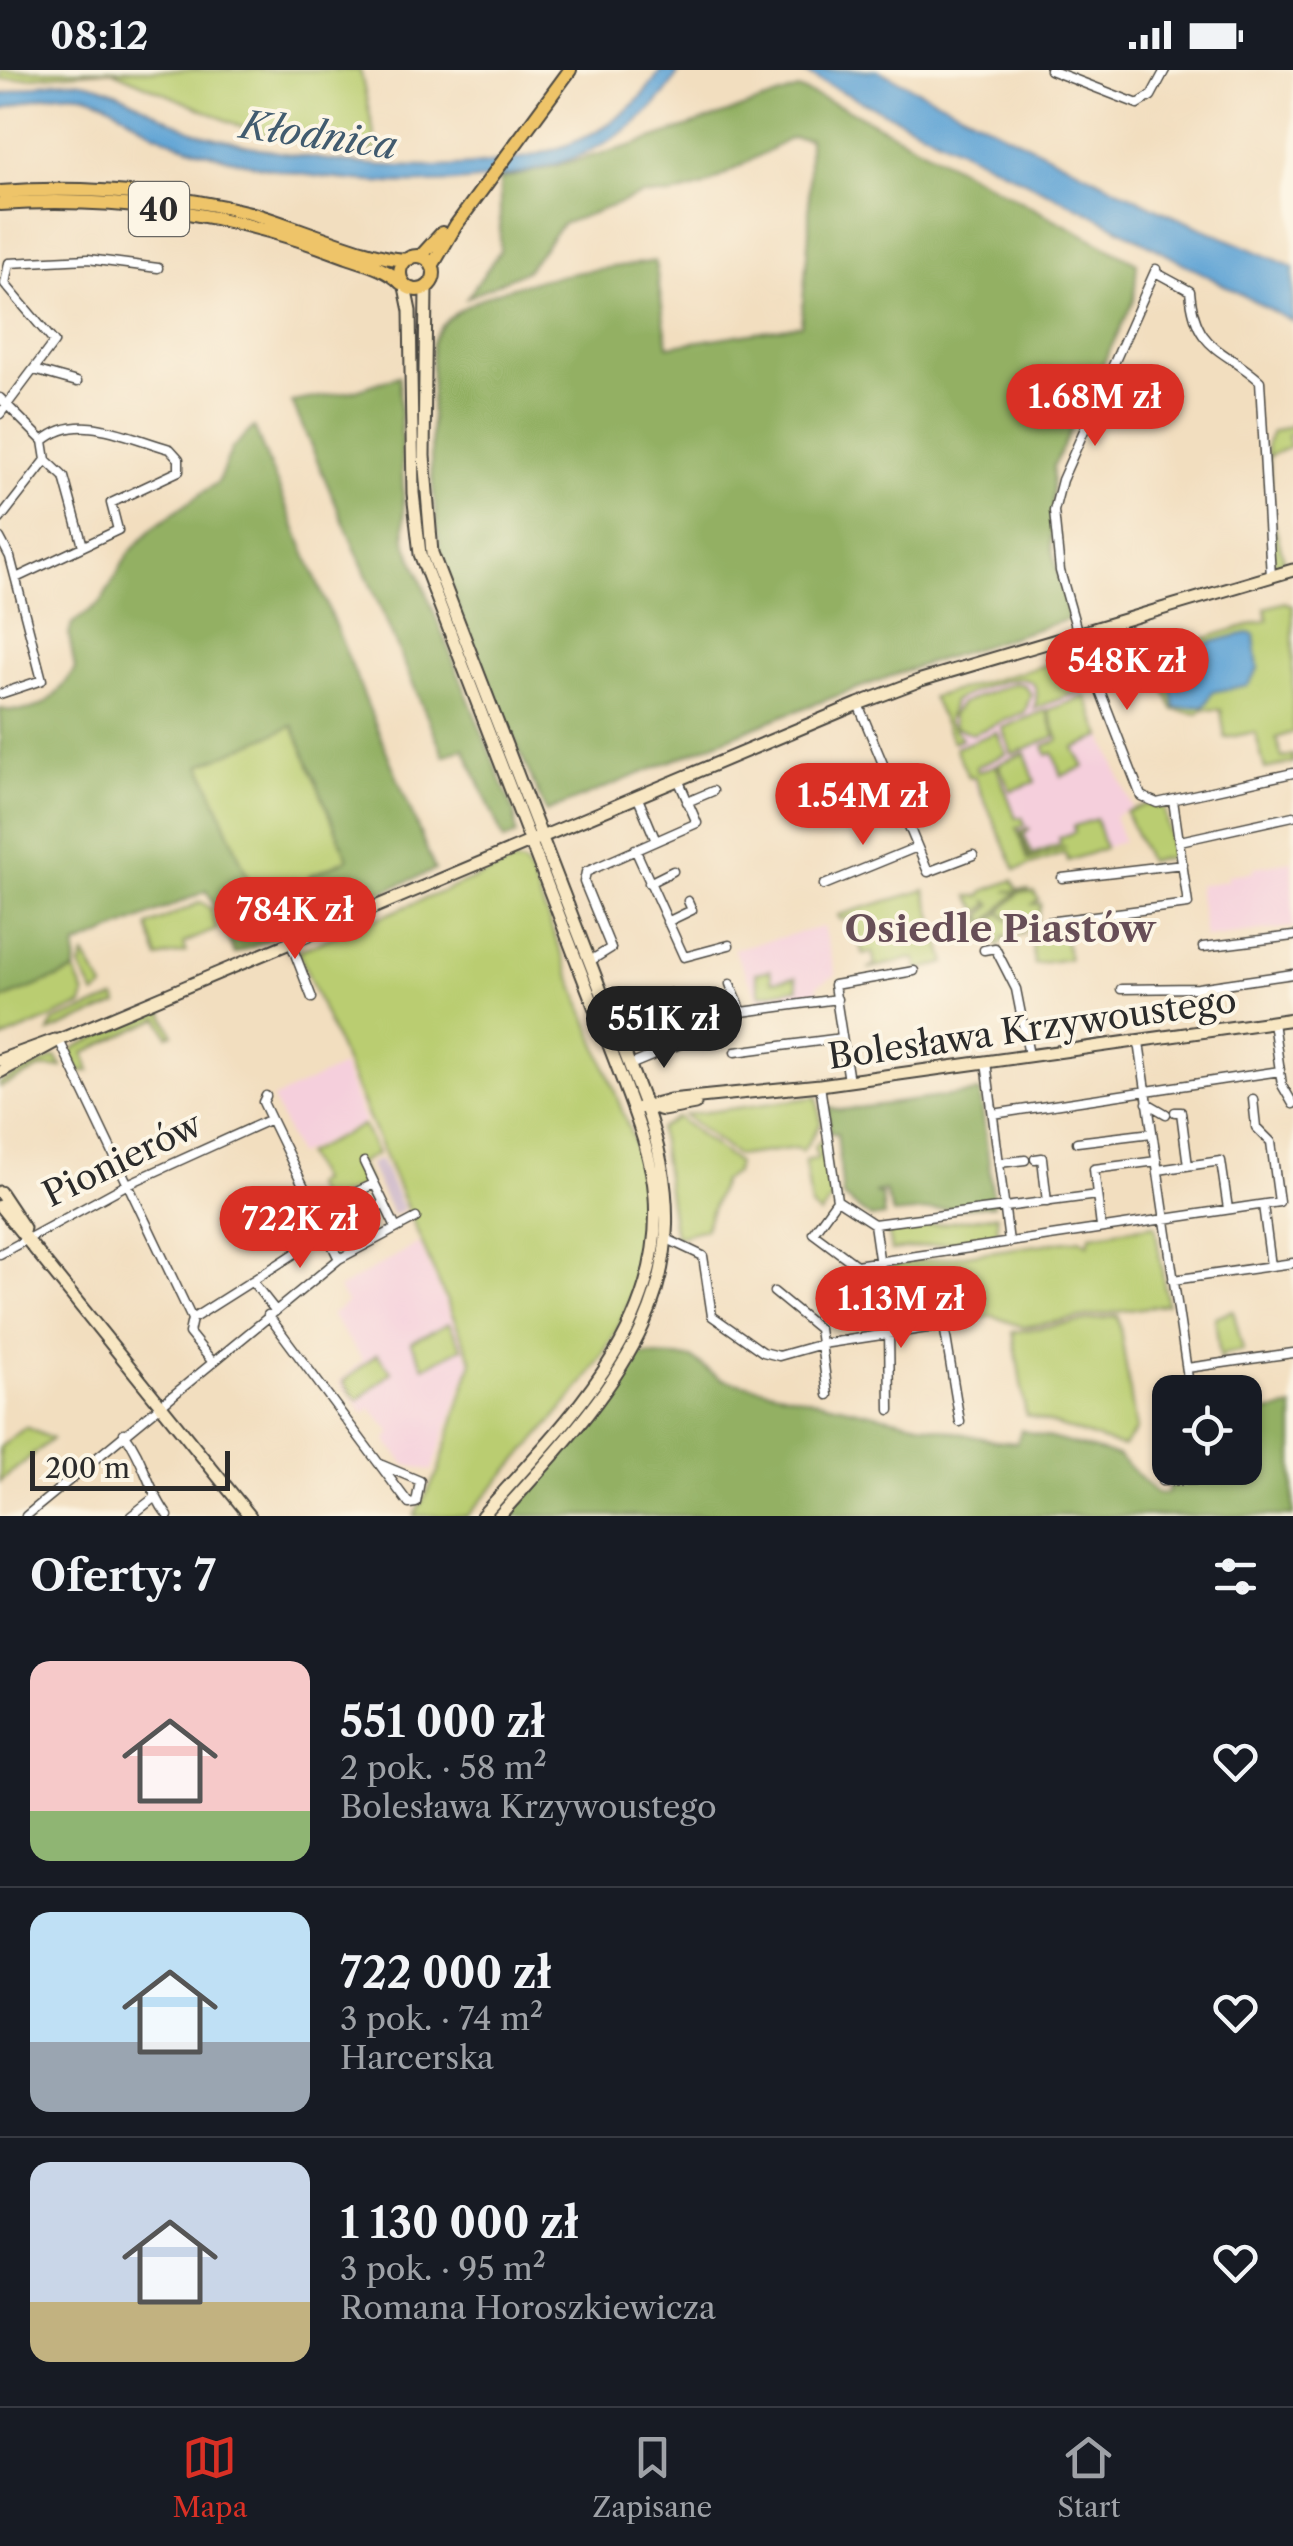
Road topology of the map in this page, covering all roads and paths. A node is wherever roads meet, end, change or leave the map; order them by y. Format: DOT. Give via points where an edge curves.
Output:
graph roads {
  1 [pos="562,70"];
  2 [pos="570,70"];
  3 [pos="1050,70"];
  4 [pos="1165,70"];
  5 [pos="520,132"];
  6 [pos="0,192"];
  7 [pos="0,204"];
  8 [pos="421,260"];
  9 [pos="158,268"];
  10 [pos="403,285"];
  11 [pos="426,288"];
  12 [pos="34,370"];
  13 [pos="77,382"];
  14 [pos="3,402"];
  15 [pos="0,414"];
  16 [pos="43,440"];
  17 [pos="46,460"];
  18 [pos="0,519"];
  19 [pos="0,538"];
  20 [pos="83,546"];
  21 [pos="1293,570"];
  22 [pos="1270,577"];
  23 [pos="16,578"];
  24 [pos="1078,634"];
  25 [pos="0,694"];
  26 [pos="858,704"];
  27 [pos="1293,773"];
  28 [pos="678,779"];
  29 [pos="713,791"];
  30 [pos="637,796"];
  31 [pos="1173,800"];
  32 [pos="687,802"];
  33 [pos="1293,816"];
  34 [pos="531,817"];
  35 [pos="564,826"];
  36 [pos="538,837"];
  37 [pos="656,840"];
  38 [pos="1180,841"];
  39 [pos="917,846"];
  40 [pos="512,848"];
  41 [pos="634,849"];
  42 [pos="973,855"];
  43 [pos="547,864"];
  44 [pos="1183,864"];
  45 [pos="673,871"];
  46 [pos="1062,878"];
  47 [pos="649,882"];
  48 [pos="824,885"];
  49 [pos="688,901"];
  50 [pos="667,922"];
  51 [pos="1048,922"];
  52 [pos="1293,936"];
  53 [pos="290,942"];
  54 [pos="729,945"];
  55 [pos="1203,947"];
  56 [pos="984,950"];
  57 [pos="590,960"];
  58 [pos="914,971"];
  59 [pos="1293,974"];
  60 [pos="730,984"];
  61 [pos="1122,989"];
  62 [pos="670,993"];
  63 [pos="312,998"];
  64 [pos="837,998"];
  65 [pos="612,1020"];
  66 [pos="1293,1020"];
  67 [pos="1273,1022"];
  68 [pos="842,1038"];
  69 [pos="59,1040"];
  70 [pos="1139,1042"];
  71 [pos="683,1043"];
  72 [pos="735,1052"];
  73 [pos="1030,1055"];
  74 [pos="0,1060"];
  75 [pos="986,1062"];
  76 [pos="630,1065"];
  77 [pos="0,1072"];
  78 [pos="1280,1072"];
  79 [pos="849,1082"];
  80 [pos="636,1083"];
  81 [pos="820,1085"];
  82 [pos="1146,1092"];
  83 [pos="266,1096"];
  84 [pos="1253,1099"];
  85 [pos="1148,1103"];
  86 [pos="1293,1104"];
  87 [pos="667,1105"];
  88 [pos="639,1108"];
  89 [pos="993,1114"];
  90 [pos="271,1118"];
  91 [pos="653,1127"];
  92 [pos="1152,1133"];
  93 [pos="1076,1142"];
  94 [pos="1040,1144"];
  95 [pos="1034,1159"];
  96 [pos="364,1162"];
  97 [pos="999,1163"];
  98 [pos="1157,1166"];
  99 [pos="1188,1166"];
  100 [pos="128,1184"];
  101 [pos="374,1184"];
  102 [pos="0,1192"];
  103 [pos="1098,1195"];
  104 [pos="837,1200"];
  105 [pos="1293,1200"];
  106 [pos="1047,1202"];
  107 [pos="1279,1202"];
  108 [pos="384,1204"];
  109 [pos="1264,1204"];
  110 [pos="0,1206"];
  111 [pos="1004,1208"];
  112 [pos="1228,1209"];
  113 [pos="315,1212"];
  114 [pos="1165,1217"];
  115 [pos="416,1218"];
  116 [pos="12,1221"];
  117 [pos="874,1224"];
  118 [pos="1101,1227"];
  119 [pos="396,1228"];
  120 [pos="326,1234"];
  121 [pos="28,1236"];
  122 [pos="667,1239"];
  123 [pos="1009,1242"];
  124 [pos="3,1252"];
  125 [pos="339,1258"];
  126 [pos="880,1262"];
  127 [pos="1293,1263"];
  128 [pos="1272,1266"];
  129 [pos="1174,1280"];
  130 [pos="252,1281"];
  131 [pos="774,1292"];
  132 [pos="272,1313"];
  133 [pos="192,1318"];
  134 [pos="974,1321"];
  135 [pos="944,1325"];
  136 [pos="888,1334"];
  137 [pos="822,1344"];
  138 [pos="1293,1353"];
  139 [pos="211,1360"];
  140 [pos="1187,1368"];
  141 [pos="1188,1375"];
  142 [pos="828,1395"];
  143 [pos="161,1403"];
  144 [pos="890,1410"];
  145 [pos="960,1422"];
  146 [pos="124,1433"];
  147 [pos="382,1464"];
  148 [pos="154,1498"];
  149 [pos="26,1516"];
  150 [pos="130,1516"];
  151 [pos="168,1516"];
  152 [pos="250,1516"];
  153 [pos="482,1516"];
  154 [pos="499,1516"];
  1 -- 5 [label="main road"];
  2 -- 5 [label="main road"];
  3 -- 4 [label="street" via="1138,104 1152,96"];
  5 -- 8 [label="main road"];
  6 -- 8 [label="main road, 40" via="101,191 186,200 274,219 388,259"];
  7 -- 10 [label="main road, 40" via="124,204 215,218 315,244"];
  8 -- 10 [label="main road" via="402,269"];
  8 -- 11 [label="main road"];
  9 -- 12 [label="street" via="88,259 8,264 5,284 54,342"];
  10 -- 11 [label="main road, 40"];
  10 -- 34 [label="street" via="409,300 420,554"];
  11 -- 34 [label="street" via="430,542"];
  12 -- 13 [label="street"];
  12 -- 14 [label="street"];
  14 -- 15 [label="street"];
  14 -- 16 [label="street"];
  16 -- 17 [label="street"];
  16 -- 20 [label="street" via="84,425 170,450 179,459 180,471 172,478 111,503 118,530"];
  17 -- 18 [label="street"];
  17 -- 20 [label="street" via="64,477"];
  19 -- 23 [label="street"];
  20 -- 23 [label="street"];
  21 -- 22 [label="street"];
  22 -- 24 [label="street"];
  22 -- 24 [label="street" via="1260,381 1204,339 1190,291 1156,270 1057,497 1054,537"];
  23 -- 25 [label="street" via="42,680"];
  24 -- 26 [label="street"];
  24 -- 31 [label="street" via="1136,789 1148,801"];
  26 -- 28 [label="street"];
  26 -- 39 [label="street"];
  27 -- 31 [label="street"];
  28 -- 30 [label="street"];
  28 -- 32 [label="street"];
  29 -- 32 [label="street"];
  30 -- 35 [label="street"];
  30 -- 37 [label="street"];
  31 -- 38 [label="street"];
  32 -- 37 [label="street" via="696,823"];
  33 -- 38 [label="street"];
  34 -- 35 [label="street"];
  34 -- 36 [label="street"];
  34 -- 40 [label="street"];
  35 -- 36 [label="street"];
  35 -- 43 [label="street"];
  36 -- 40 [label="street"];
  36 -- 43 [label="street"];
  37 -- 41 [label="street"];
  38 -- 44 [label="street"];
  39 -- 42 [label="street" via="928,872"];
  39 -- 48 [label="street"];
  40 -- 43 [label="street"];
  40 -- 53 [label="street"];
  41 -- 47 [label="street"];
  41 -- 57 [label="street" via="584,877 610,948"];
  43 -- 57 [label="street"];
  43 -- 88 [label="street"];
  44 -- 46 [label="street"];
  44 -- 51 [label="street" via="1188,904"];
  45 -- 47 [label="street"];
  47 -- 50 [label="street"];
  49 -- 50 [label="street" via="692,910"];
  50 -- 54 [label="street" via="684,956"];
  52 -- 55 [label="street"];
  53 -- 63 [label="street"];
  53 -- 69 [label="street"];
  56 -- 73 [label="street" via="995,948 1009,972"];
  57 -- 65 [label="street"];
  58 -- 64 [label="street" via="840,982 834,985"];
  59 -- 61 [label="street" via="1198,988"];
  60 -- 64 [label="street" via="742,1012"];
  62 -- 65 [label="street"];
  64 -- 68 [label="street"];
  65 -- 76 [label="street"];
  66 -- 67 [label="street, Bolesława Krzywoustego"];
  67 -- 70 [label="street, Bolesława Krzywoustego"];
  67 -- 78 [label="street"];
  68 -- 72 [label="street"];
  68 -- 79 [label="street"];
  69 -- 74 [label="street"];
  69 -- 77 [label="street"];
  69 -- 100 [label="street"];
  70 -- 73 [label="street, Bolesława Krzywoustego"];
  70 -- 82 [label="street"];
  71 -- 76 [label="street"];
  73 -- 75 [label="street, Bolesława Krzywoustego"];
  75 -- 79 [label="street, Bolesława Krzywoustego"];
  75 -- 89 [label="street"];
  76 -- 80 [label="street"];
  78 -- 82 [label="street"];
  78 -- 86 [label="street"];
  79 -- 81 [label="street, Bolesława Krzywoustego"];
  80 -- 87 [label="street, Bolesława Krzywoustego"];
  80 -- 88 [label="street"];
  81 -- 87 [label="street, Bolesława Krzywoustego"];
  81 -- 104 [label="street"];
  82 -- 85 [label="street"];
  82 -- 89 [label="street"];
  83 -- 90 [label="street"];
  84 -- 107 [label="street" via="1256,1127 1271,1142"];
  85 -- 92 [label="street"];
  85 -- 99 [label="street" via="1181,1112"];
  87 -- 88 [label="street, Bolesława Krzywoustego"];
  87 -- 91 [label="street"];
  88 -- 91 [label="street"];
  88 -- 153 [label="street" via="656,1231 636,1312 589,1396"];
  89 -- 97 [label="street"];
  90 -- 100 [label="street, Pionierów"];
  90 -- 113 [label="street"];
  91 -- 122 [label="street" via="667,1186"];
  92 -- 93 [label="street"];
  92 -- 98 [label="street"];
  94 -- 95 [label="street"];
  95 -- 97 [label="street"];
  95 -- 106 [label="street"];
  96 -- 101 [label="street"];
  97 -- 111 [label="street"];
  98 -- 99 [label="street"];
  98 -- 103 [label="street" via="1094,1169"];
  98 -- 114 [label="street"];
  99 -- 112 [label="street" via="1221,1162"];
  100 -- 121 [label="street, Pionierów"];
  100 -- 133 [label="street"];
  101 -- 108 [label="street"];
  101 -- 113 [label="street"];
  102 -- 121 [label="street"];
  103 -- 106 [label="street"];
  103 -- 118 [label="street"];
  104 -- 117 [label="street"];
  104 -- 126 [label="street" via="813,1233 856,1265"];
  105 -- 107 [label="street"];
  106 -- 111 [label="street"];
  107 -- 109 [label="street"];
  108 -- 119 [label="street"];
  108 -- 120 [label="street"];
  109 -- 112 [label="street"];
  109 -- 128 [label="street"];
  110 -- 116 [label="street"];
  111 -- 117 [label="street"];
  111 -- 123 [label="street"];
  112 -- 114 [label="street"];
  113 -- 120 [label="street"];
  114 -- 118 [label="street"];
  114 -- 129 [label="street"];
  115 -- 119 [label="street"];
  116 -- 121 [label="street"];
  116 -- 124 [label="street" via="14,1238"];
  117 -- 126 [label="street"];
  118 -- 123 [label="street"];
  119 -- 125 [label="street"];
  120 -- 125 [label="street"];
  120 -- 130 [label="street"];
  121 -- 124 [label="street, Pionierów"];
  121 -- 143 [label="street"];
  122 -- 137 [label="street" via="703,1256 712,1316 763,1352 779,1356"];
  122 -- 154 [label="street" via="648,1316 614,1382"];
  123 -- 126 [label="street"];
  125 -- 132 [label="street"];
  126 -- 136 [label="street"];
  127 -- 128 [label="street"];
  128 -- 129 [label="street"];
  129 -- 140 [label="street"];
  130 -- 132 [label="street"];
  130 -- 133 [label="street"];
  131 -- 137 [label="street" via="812,1318"];
  132 -- 139 [label="street"];
  132 -- 147 [label="street"];
  133 -- 139 [label="street" via="189,1333"];
  134 -- 135 [label="street"];
  135 -- 136 [label="street"];
  135 -- 145 [label="street"];
  136 -- 137 [label="street"];
  136 -- 144 [label="street"];
  137 -- 142 [label="street"];
  138 -- 140 [label="street"];
  139 -- 143 [label="street"];
  140 -- 141 [label="street"];
  143 -- 146 [label="street"];
  143 -- 152 [label="street"];
  146 -- 148 [label="street" via="140,1454"];
  146 -- 149 [label="street"];
  147 -- 147 [label="street" via="420,1481 416,1503 408,1504"];
  148 -- 150 [label="street"];
  148 -- 151 [label="street"];
}
